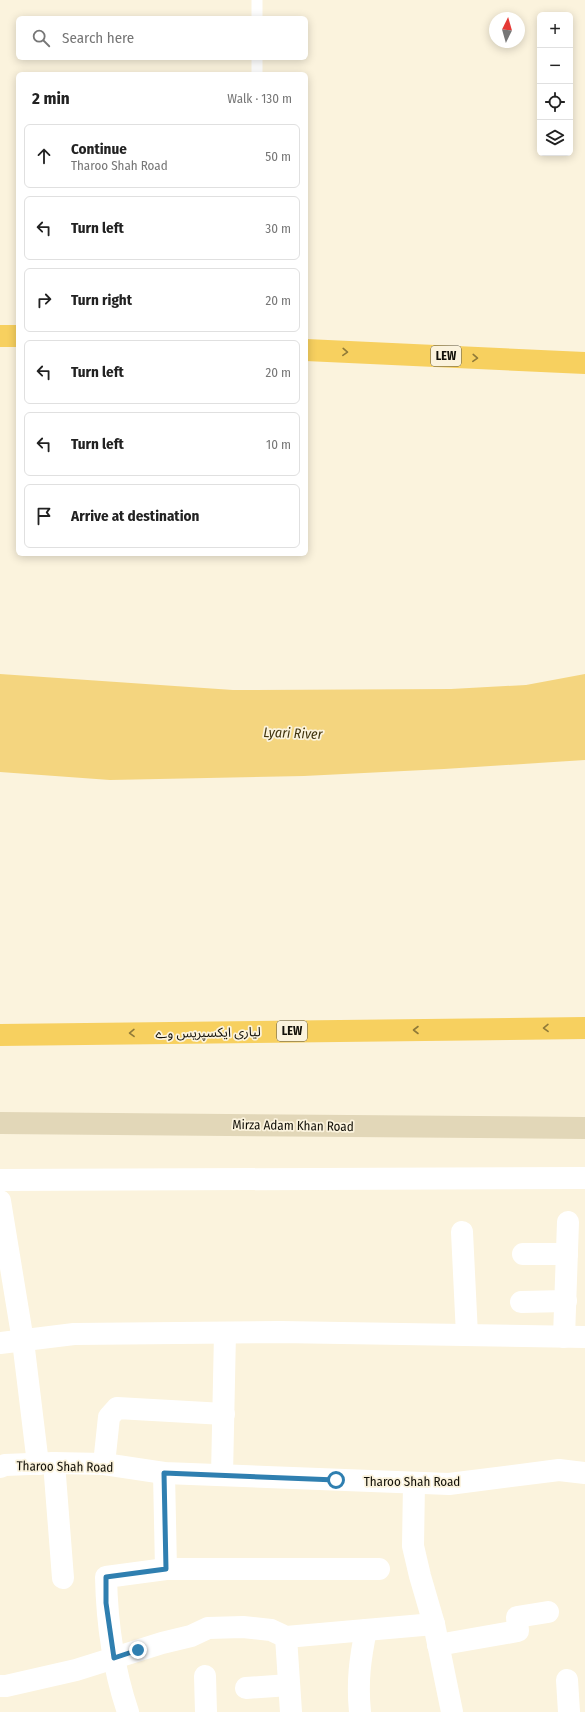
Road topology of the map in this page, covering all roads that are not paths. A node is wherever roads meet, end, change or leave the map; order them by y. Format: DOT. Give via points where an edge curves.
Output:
graph roads {
  1 [pos="257,0"];
  2 [pos="257,16"];
  3 [pos="257,60"];
  4 [pos="257,72"];
  5 [pos="0,336"];
  6 [pos="16,336"];
  7 [pos="308,350"];
  8 [pos="585,363"];
  9 [pos="585,1028"];
  10 [pos="0,1035"];
  11 [pos="0,1123"];
  12 [pos="585,1128"];
  13 [pos="585,1178"];
  14 [pos="0,1180"];
  15 [pos="0,1202"];
  16 [pos="568,1222"];
  17 [pos="462,1232"];
  18 [pos="523,1254"];
  19 [pos="567,1254"];
  20 [pos="566,1301"];
  21 [pos="521,1302"];
  22 [pos="225,1333"];
  23 [pos="468,1335"];
  24 [pos="575,1337"];
  25 [pos="23,1341"];
  26 [pos="0,1343"];
  27 [pos="224,1414"];
  28 [pos="46,1464"];
  29 [pos="104,1464"];
  30 [pos="0,1467"];
  31 [pos="164,1473"];
  32 [pos="585,1473"];
  33 [pos="222,1475"];
  34 [pos="414,1483"];
  35 [pos="166,1569"];
  36 [pos="379,1569"];
  37 [pos="63,1578"];
  38 [pos="548,1612"];
  39 [pos="366,1630"];
  40 [pos="436,1635"];
  41 [pos="286,1637"];
  42 [pos="114,1658"];
  43 [pos="205,1676"];
  44 [pos="566,1680"];
  45 [pos="289,1685"];
  46 [pos="0,1686"];
  47 [pos="246,1688"];
  48 [pos="128,1712"];
  49 [pos="206,1712"];
  50 [pos="291,1712"];
  51 [pos="360,1712"];
  52 [pos="452,1712"];
  53 [pos="569,1712"];
  1 -- 2 [label="lane"];
  3 -- 4 [label="lane"];
  5 -- 6 [label="highway"];
  7 -- 8 [label="highway, LEW, one-way"];
  9 -- 10 [label="highway, لیاری ایکسپریس وے / LEW, one-way"];
  11 -- 12 [label="main road, Mirza Adam Khan Road"];
  13 -- 14 [label="street"];
  15 -- 25 [label="street"];
  16 -- 19 [label="street"];
  17 -- 23 [label="street"];
  18 -- 19 [label="street"];
  19 -- 20 [label="street"];
  20 -- 21 [label="street"];
  20 -- 24 [label="street"];
  22 -- 23 [label="street"];
  22 -- 25 [label="street" via="74,1334"];
  22 -- 27 [label="street"];
  23 -- 24 [label="street"];
  25 -- 26 [label="street"];
  25 -- 28 [label="street"];
  27 -- 29 [label="street" via="117,1408 109,1417"];
  27 -- 33 [label="street"];
  28 -- 29 [label="street, Tharoo Shah Road"];
  28 -- 30 [label="street, Tharoo Shah Road"];
  28 -- 37 [label="street"];
  29 -- 31 [label="street, Tharoo Shah Road"];
  31 -- 33 [label="street, Tharoo Shah Road"];
  31 -- 35 [label="street"];
  32 -- 34 [label="street, Tharoo Shah Road" via="559,1470 449,1484"];
  33 -- 34 [label="street, Tharoo Shah Road"];
  34 -- 40 [label="street" via="414,1546"];
  35 -- 36 [label="street"];
  35 -- 42 [label="street" via="106,1577 106,1603"];
  38 -- 40 [label="street" via="517,1617 518,1632"];
  39 -- 40 [label="street"];
  39 -- 41 [label="street"];
  39 -- 51 [label="street" via="360,1659"];
  40 -- 52 [label="street"];
  41 -- 42 [label="street" via="271,1630 208,1628 191,1636"];
  41 -- 45 [label="street"];
  42 -- 46 [label="street" via="76,1670"];
  42 -- 48 [label="street" via="116,1674"];
  43 -- 49 [label="street"];
  44 -- 53 [label="street"];
  45 -- 47 [label="street"];
  45 -- 50 [label="street"];
}
